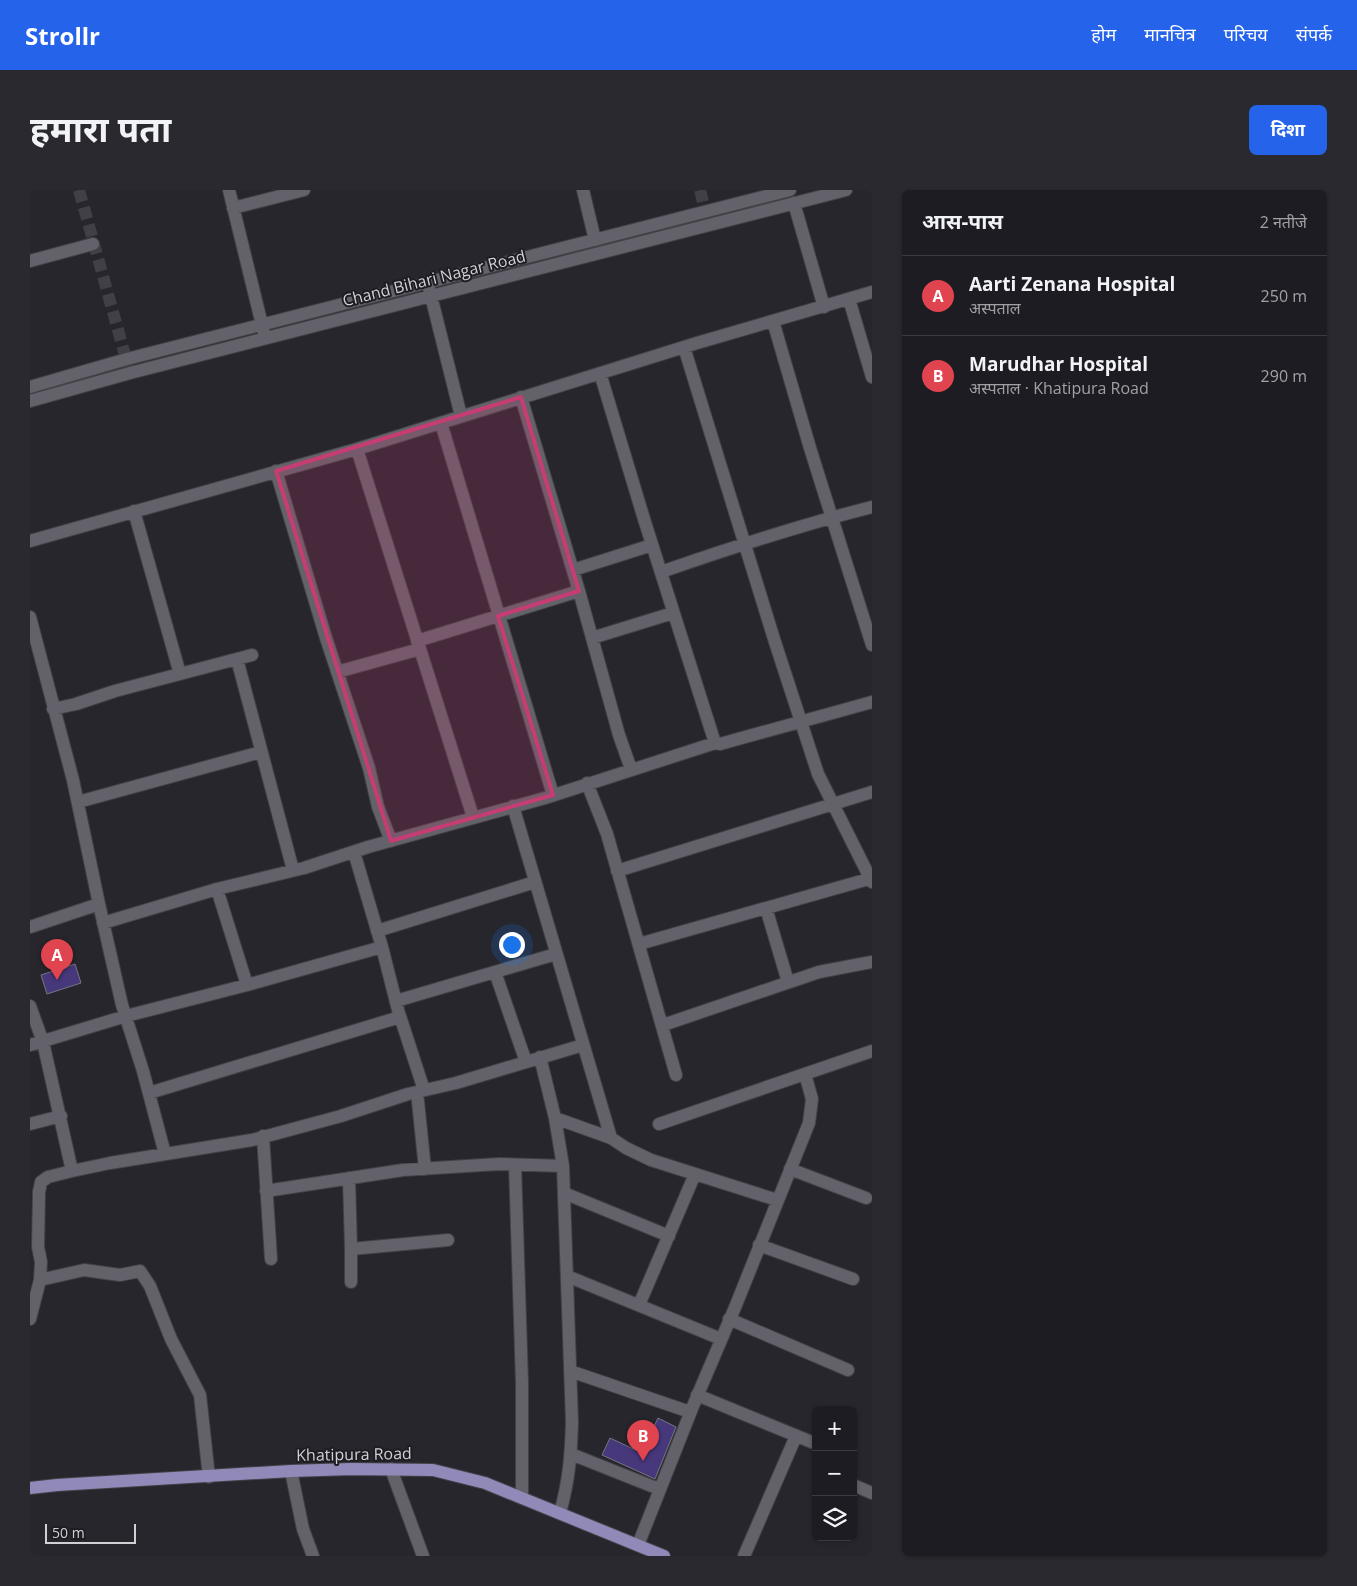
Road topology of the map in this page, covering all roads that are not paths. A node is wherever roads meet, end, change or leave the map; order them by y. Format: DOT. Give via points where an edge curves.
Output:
graph roads {
  1 [pos="229,190"];
  2 [pos="304,190"];
  3 [pos="583,190"];
  4 [pos="790,190"];
  5 [pos="846,190"];
  6 [pos="794,203"];
  7 [pos="233,208"];
  8 [pos="596,240"];
  9 [pos="93,244"];
  10 [pos="30,260"];
  11 [pos="428,282"];
  12 [pos="872,292"];
  13 [pos="431,296"];
  14 [pos="850,299"];
  15 [pos="824,307"];
  16 [pos="773,321"];
  17 [pos="262,325"];
  18 [pos="266,338"];
  19 [pos="684,347"];
  20 [pos="600,373"];
  21 [pos="872,377"];
  22 [pos="30,387"];
  23 [pos="521,397"];
  24 [pos="30,401"];
  25 [pos="462,416"];
  26 [pos="441,423"];
  27 [pos="357,449"];
  28 [pos="276,471"];
  29 [pos="872,507"];
  30 [pos="134,511"];
  31 [pos="833,517"];
  32 [pos="30,541"];
  33 [pos="745,544"];
  34 [pos="652,545"];
  35 [pos="573,570"];
  36 [pos="660,572"];
  37 [pos="579,592"];
  38 [pos="673,612"];
  39 [pos="498,616"];
  40 [pos="30,617"];
  41 [pos="592,638"];
  42 [pos="419,645"];
  43 [pos="872,645"];
  44 [pos="252,655"];
  45 [pos="237,659"];
  46 [pos="337,672"];
  47 [pos="180,674"];
  48 [pos="872,702"];
  49 [pos="53,708"];
  50 [pos="801,722"];
  51 [pos="715,744"];
  52 [pos="261,752"];
  53 [pos="631,769"];
  54 [pos="587,783"];
  55 [pos="872,792"];
  56 [pos="553,795"];
  57 [pos="78,802"];
  58 [pos="833,803"];
  59 [pos="513,806"];
  60 [pos="473,817"];
  61 [pos="391,841"];
  62 [pos="354,852"];
  63 [pos="293,870"];
  64 [pos="617,870"];
  65 [pos="871,879"];
  66 [pos="535,882"];
  67 [pos="217,890"];
  68 [pos="98,904"];
  69 [pos="766,908"];
  70 [pos="103,923"];
  71 [pos="30,927"];
  72 [pos="377,931"];
  73 [pos="639,944"];
  74 [pos="382,947"];
  75 [pos="556,954"];
  76 [pos="872,962"];
  77 [pos="496,972"];
  78 [pos="788,982"];
  79 [pos="247,985"];
  80 [pos="396,1001"];
  81 [pos="30,1006"];
  82 [pos="126,1016"];
  83 [pos="400,1017"];
  84 [pos="663,1025"];
  85 [pos="43,1042"];
  86 [pos="583,1044"];
  87 [pos="30,1045"];
  88 [pos="872,1051"];
  89 [pos="540,1057"];
  90 [pos="526,1062"];
  91 [pos="805,1074"];
  92 [pos="676,1075"];
  93 [pos="421,1091"];
  94 [pos="149,1093"];
  95 [pos="61,1116"];
  96 [pos="555,1118"];
  97 [pos="30,1124"];
  98 [pos="659,1124"];
  99 [pos="263,1136"];
  100 [pos="611,1138"];
  101 [pos="165,1154"];
  102 [pos="515,1165"];
  103 [pos="563,1166"];
  104 [pos="425,1169"];
  105 [pos="790,1169"];
  106 [pos="72,1171"];
  107 [pos="695,1174"];
  108 [pos="349,1178"];
  109 [pos="266,1191"];
  110 [pos="564,1193"];
  111 [pos="866,1198"];
  112 [pos="776,1200"];
  113 [pos="669,1236"];
  114 [pos="448,1240"];
  115 [pos="759,1245"];
  116 [pos="34,1247"];
  117 [pos="351,1249"];
  118 [pos="271,1259"];
  119 [pos="567,1276"];
  120 [pos="853,1279"];
  121 [pos="40,1280"];
  122 [pos="351,1282"];
  123 [pos="639,1305"];
  124 [pos="30,1319"];
  125 [pos="730,1319"];
  126 [pos="721,1339"];
  127 [pos="848,1370"];
  128 [pos="570,1371"];
  129 [pos="697,1396"];
  130 [pos="690,1412"];
  131 [pos="796,1436"];
  132 [pos="812,1442"];
  133 [pos="571,1454"];
  134 [pos="391,1469"];
  135 [pos="291,1471"];
  136 [pos="209,1477"];
  137 [pos="857,1487"];
  138 [pos="30,1488"];
  139 [pos="659,1490"];
  140 [pos="872,1492"];
  141 [pos="522,1498"];
  142 [pos="560,1514"];
  143 [pos="638,1545"];
  144 [pos="312,1556"];
  145 [pos="423,1556"];
  146 [pos="664,1556"];
  147 [pos="744,1556"];
  1 -- 7 [label="street"];
  2 -- 7 [label="street"];
  3 -- 8 [label="street"];
  4 -- 8 [label="street, Chand Bihari Nagar Road"];
  5 -- 6 [label="street, Chand Bihari Nagar Road"];
  6 -- 13 [label="street, Chand Bihari Nagar Road"];
  6 -- 15 [label="street"];
  7 -- 17 [label="street"];
  8 -- 11 [label="street, Chand Bihari Nagar Road"];
  9 -- 10 [label="street"];
  11 -- 13 [label="street"];
  11 -- 17 [label="street, Chand Bihari Nagar Road"];
  12 -- 14 [label="street"];
  13 -- 18 [label="street, Chand Bihari Nagar Road"];
  13 -- 25 [label="street"];
  14 -- 15 [label="street"];
  14 -- 21 [label="street"];
  15 -- 16 [label="street"];
  16 -- 19 [label="street"];
  16 -- 31 [label="street"];
  17 -- 18 [label="street"];
  17 -- 22 [label="street, Chand Bihari Nagar Road"];
  18 -- 24 [label="street, Chand Bihari Nagar Road"];
  19 -- 20 [label="street"];
  19 -- 33 [label="street"];
  20 -- 23 [label="street"];
  20 -- 34 [label="street"];
  23 -- 25 [label="street"];
  23 -- 35 [label="street"];
  25 -- 26 [label="street"];
  26 -- 27 [label="street"];
  26 -- 39 [label="street"];
  27 -- 28 [label="street"];
  27 -- 42 [label="street"];
  28 -- 30 [label="street"];
  28 -- 46 [label="street"];
  29 -- 31 [label="street"];
  30 -- 32 [label="street"];
  30 -- 47 [label="street"];
  31 -- 33 [label="street"];
  31 -- 43 [label="street"];
  33 -- 36 [label="street"];
  33 -- 50 [label="street"];
  34 -- 35 [label="street"];
  34 -- 36 [label="street"];
  35 -- 37 [label="street"];
  36 -- 38 [label="street"];
  37 -- 39 [label="street"];
  37 -- 41 [label="street"];
  38 -- 41 [label="street"];
  38 -- 51 [label="street"];
  39 -- 42 [label="street"];
  39 -- 56 [label="street"];
  40 -- 49 [label="street"];
  41 -- 53 [label="street"];
  42 -- 46 [label="street"];
  42 -- 60 [label="street"];
  44 -- 45 [label="street"];
  45 -- 47 [label="street"];
  45 -- 52 [label="street"];
  46 -- 61 [label="street"];
  47 -- 49 [label="street"];
  48 -- 50 [label="street"];
  49 -- 57 [label="street"];
  50 -- 51 [label="street"];
  50 -- 58 [label="street" via="818,774"];
  51 -- 53 [label="street"];
  52 -- 57 [label="street"];
  52 -- 63 [label="street"];
  53 -- 54 [label="street"];
  54 -- 56 [label="street"];
  54 -- 64 [label="street"];
  55 -- 58 [label="street"];
  56 -- 59 [label="street"];
  57 -- 68 [label="street"];
  58 -- 64 [label="street"];
  58 -- 65 [label="street"];
  59 -- 60 [label="street"];
  59 -- 66 [label="street"];
  60 -- 61 [label="street"];
  61 -- 62 [label="street"];
  62 -- 63 [label="street"];
  62 -- 72 [label="street"];
  63 -- 67 [label="street"];
  64 -- 73 [label="street"];
  65 -- 69 [label="street"];
  66 -- 72 [label="street"];
  66 -- 75 [label="street"];
  67 -- 70 [label="street"];
  67 -- 79 [label="street"];
  68 -- 70 [label="street"];
  68 -- 71 [label="street"];
  69 -- 73 [label="street"];
  69 -- 78 [label="street"];
  70 -- 82 [label="street"];
  72 -- 74 [label="street"];
  73 -- 84 [label="street"];
  74 -- 79 [label="street"];
  74 -- 80 [label="street"];
  75 -- 77 [label="street"];
  75 -- 86 [label="street"];
  76 -- 78 [label="street" via="819,972"];
  77 -- 80 [label="street"];
  77 -- 90 [label="street"];
  78 -- 84 [label="street"];
  79 -- 82 [label="street"];
  80 -- 83 [label="street"];
  81 -- 85 [label="street"];
  82 -- 85 [label="street"];
  82 -- 94 [label="street"];
  83 -- 93 [label="street"];
  83 -- 94 [label="street"];
  84 -- 92 [label="street"];
  85 -- 87 [label="street"];
  85 -- 95 [label="street"];
  86 -- 89 [label="street"];
  86 -- 100 [label="street"];
  88 -- 91 [label="street"];
  89 -- 90 [label="street"];
  89 -- 96 [label="street"];
  90 -- 93 [label="street"];
  91 -- 98 [label="street"];
  91 -- 105 [label="street" via="812,1099 811,1111"];
  93 -- 99 [label="street"];
  93 -- 104 [label="street"];
  94 -- 101 [label="street"];
  95 -- 97 [label="street"];
  95 -- 106 [label="street"];
  96 -- 100 [label="street"];
  96 -- 103 [label="street"];
  99 -- 101 [label="street"];
  99 -- 109 [label="street"];
  100 -- 107 [label="street" via="650,1160"];
  101 -- 106 [label="street"];
  102 -- 103 [label="street"];
  102 -- 104 [label="street"];
  102 -- 141 [label="street"];
  103 -- 110 [label="street"];
  104 -- 108 [label="street"];
  105 -- 111 [label="street"];
  105 -- 112 [label="street"];
  106 -- 116 [label="street" via="41,1182"];
  107 -- 112 [label="street"];
  107 -- 113 [label="street"];
  108 -- 109 [label="street"];
  108 -- 117 [label="street"];
  109 -- 118 [label="street"];
  110 -- 113 [label="street"];
  110 -- 119 [label="street"];
  112 -- 115 [label="street"];
  113 -- 123 [label="street"];
  114 -- 117 [label="street"];
  115 -- 120 [label="street"];
  115 -- 125 [label="street"];
  116 -- 121 [label="street" via="41,1262"];
  117 -- 122 [label="street"];
  119 -- 123 [label="street"];
  119 -- 128 [label="street"];
  121 -- 124 [label="street"];
  121 -- 136 [label="street" via="84,1270 120,1275 140,1272 150,1286 200,1395"];
  123 -- 126 [label="street"];
  125 -- 126 [label="street"];
  125 -- 127 [label="street"];
  126 -- 129 [label="street"];
  128 -- 130 [label="street"];
  128 -- 133 [label="street"];
  129 -- 130 [label="street"];
  129 -- 131 [label="street"];
  130 -- 139 [label="street"];
  131 -- 132 [label="street"];
  131 -- 147 [label="street"];
  133 -- 139 [label="street"];
  133 -- 142 [label="street"];
  134 -- 135 [label="main road, Khatipura Road"];
  134 -- 141 [label="main road, Khatipura Road" via="433,1470 485,1483"];
  134 -- 145 [label="street"];
  135 -- 136 [label="main road, Khatipura Road"];
  135 -- 144 [label="street"];
  136 -- 138 [label="main road, Khatipura Road"];
  137 -- 140 [label="street"];
  139 -- 143 [label="street"];
  141 -- 142 [label="main road, Khatipura Road"];
  142 -- 143 [label="main road, Khatipura Road"];
  143 -- 146 [label="main road, Khatipura Road"];
}
